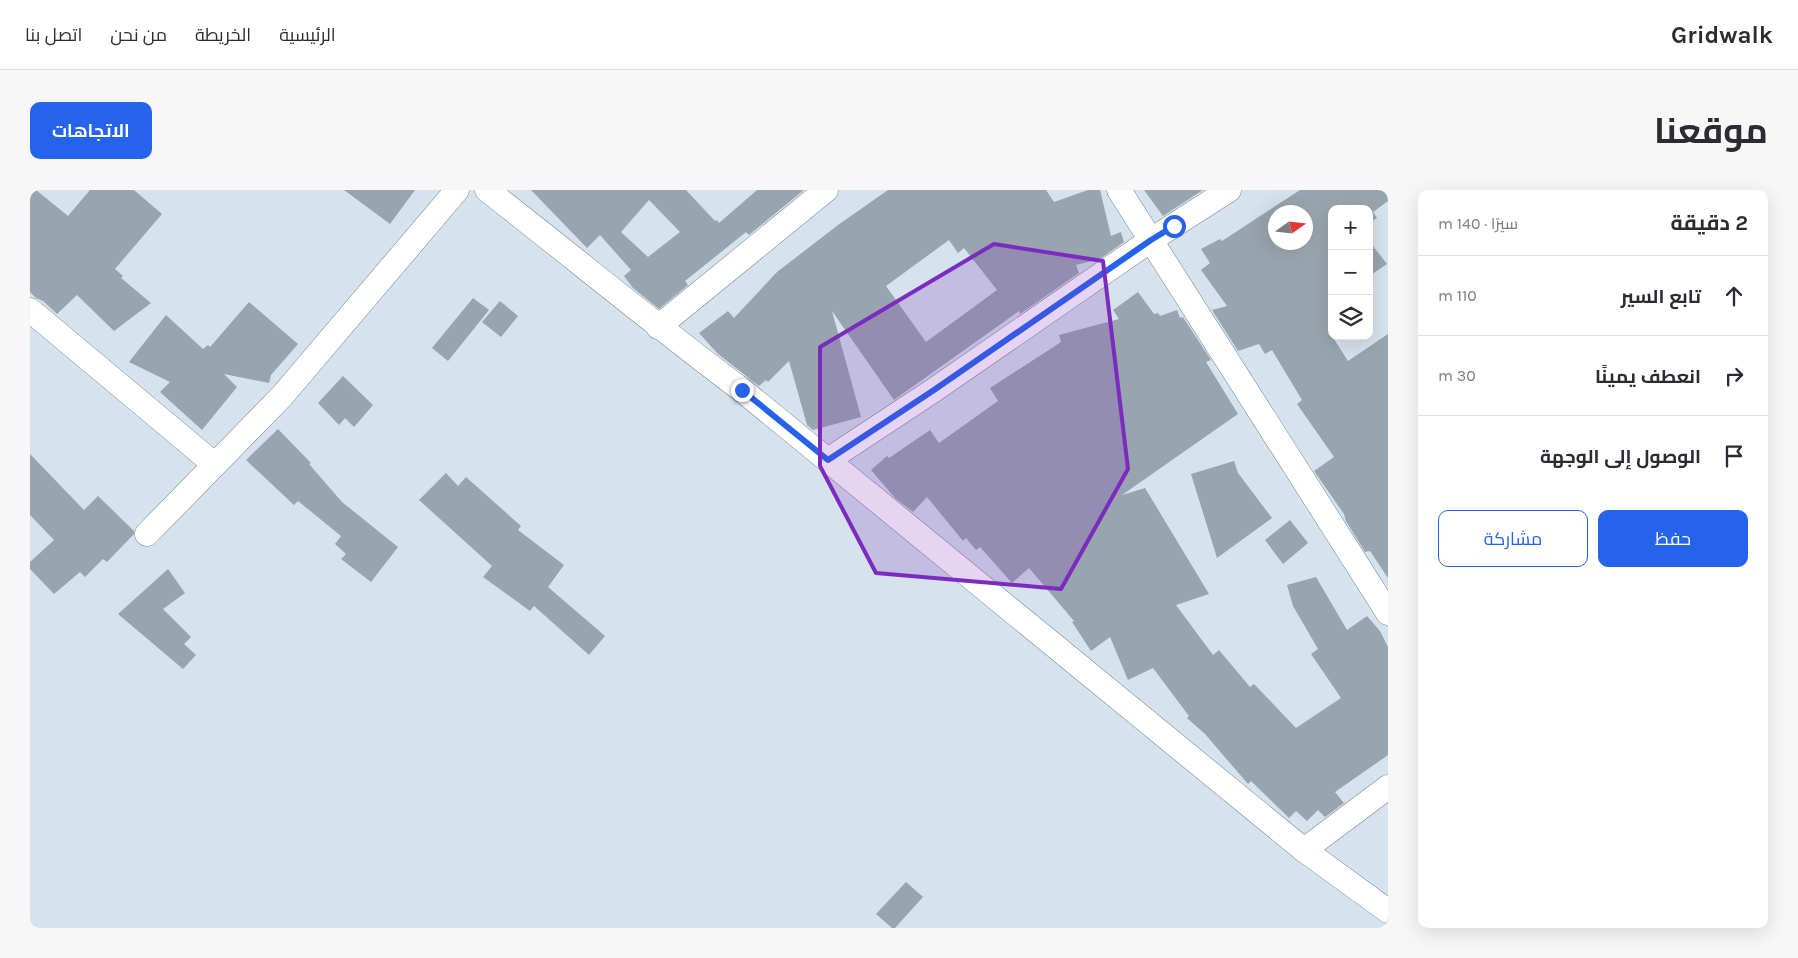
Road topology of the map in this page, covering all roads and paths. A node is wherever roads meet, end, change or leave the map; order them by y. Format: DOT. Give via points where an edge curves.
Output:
graph roads {
  1 [pos="457,190"];
  2 [pos="487,190"];
  3 [pos="1120,190"];
  4 [pos="1229,190"];
  5 [pos="815,193"];
  6 [pos="1151,240"];
  7 [pos="30,310"];
  8 [pos="658,328"];
  9 [pos="828,460"];
  10 [pos="214,464"];
  11 [pos="147,534"];
  12 [pos="1388,613"];
  13 [pos="1388,787"];
  14 [pos="1304,850"];
  15 [pos="1388,911"];
  1 -- 10 [label="street" via="282,396"];
  2 -- 8 [label="street" via="597,275"];
  3 -- 6 [label="street"];
  4 -- 6 [label="street"];
  5 -- 8 [label="street"];
  6 -- 9 [label="street"];
  6 -- 12 [label="street"];
  7 -- 10 [label="street"];
  8 -- 9 [label="street" via="742,390"];
  9 -- 14 [label="street"];
  10 -- 11 [label="street"];
  13 -- 14 [label="street"];
  14 -- 15 [label="street"];
}
